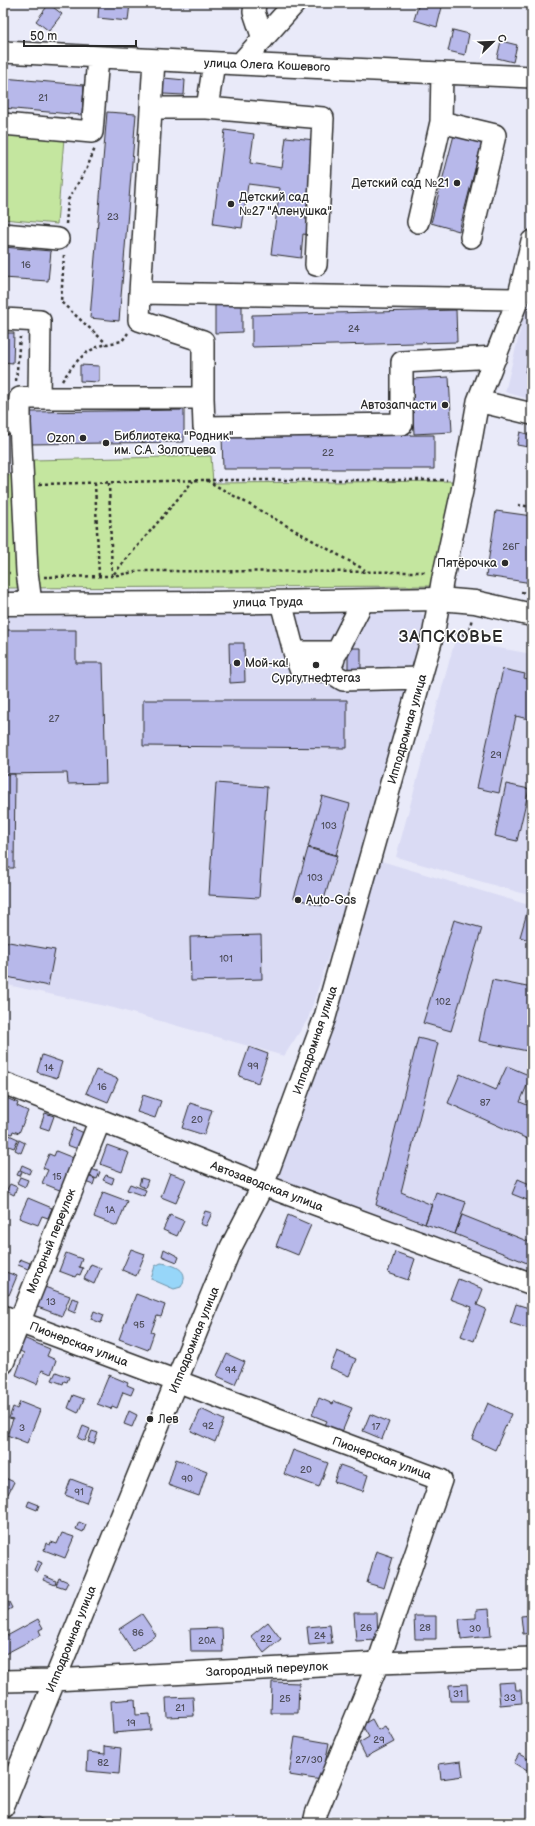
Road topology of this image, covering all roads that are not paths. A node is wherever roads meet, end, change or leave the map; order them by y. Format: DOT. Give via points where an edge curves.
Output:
graph roads {
  1 [pos="295,3"];
  2 [pos="250,6"];
  3 [pos="263,39"];
  4 [pos="3,52"];
  5 [pos="98,57"];
  6 [pos="154,60"];
  7 [pos="214,63"];
  8 [pos="240,64"];
  9 [pos="442,73"];
  10 [pos="532,76"];
  11 [pos="151,108"];
  12 [pos="207,108"];
  13 [pos="441,122"];
  14 [pos="3,124"];
  15 [pos="418,222"];
  16 [pos="3,234"];
  17 [pos="471,237"];
  18 [pos="62,239"];
  19 [pos="532,241"];
  20 [pos="316,265"];
  21 [pos="140,293"];
  22 [pos="518,299"];
  23 [pos="3,319"];
  24 [pos="496,357"];
  25 [pos="45,398"];
  26 [pos="203,398"];
  27 [pos="478,401"];
  28 [pos="532,414"];
  29 [pos="12,423"];
  30 [pos="440,591"];
  31 [pos="362,601"];
  32 [pos="281,602"];
  33 [pos="32,603"];
  34 [pos="3,604"];
  35 [pos="532,615"];
  36 [pos="294,652"];
  37 [pos="337,652"];
  38 [pos="329,671"];
  39 [pos="421,678"];
  40 [pos="3,1083"];
  41 [pos="100,1120"];
  42 [pos="263,1185"];
  43 [pos="532,1284"];
  44 [pos="11,1319"];
  45 [pos="3,1363"];
  46 [pos="177,1382"];
  47 [pos="532,1658"];
  48 [pos="378,1663"];
  49 [pos="54,1680"];
  50 [pos="3,1681"];
  51 [pos="3,1807"];
  52 [pos="314,1823"];
  1 -- 3 [label="street"];
  2 -- 3 [label="street"];
  3 -- 8 [label="street"];
  4 -- 5 [label="street, улица Олега Кошевого"];
  5 -- 6 [label="street, улица Олега Кошевого"];
  5 -- 14 [label="street" via="92,132"];
  6 -- 7 [label="street, улица Олега Кошевого"];
  6 -- 11 [label="street"];
  7 -- 8 [label="street, улица Олега Кошевого"];
  7 -- 12 [label="street"];
  8 -- 9 [label="street, улица Олега Кошевого"];
  9 -- 10 [label="street, улица Олега Кошевого"];
  9 -- 13 [label="street"];
  11 -- 12 [label="street"];
  11 -- 21 [label="street"];
  12 -- 20 [label="street" via="323,118"];
  13 -- 15 [label="street"];
  13 -- 17 [label="street" via="495,135"];
  16 -- 18 [label="street"];
  19 -- 22 [label="street, Ипподромная улица"];
  21 -- 22 [label="street"];
  21 -- 26 [label="street" via="139,320 203,341"];
  22 -- 24 [label="street, Ипподромная улица"];
  23 -- 25 [label="street" via="40,321"];
  24 -- 26 [label="street" via="402,362 402,424 204,427"];
  24 -- 27 [label="street, Ипподромная улица"];
  25 -- 26 [label="street"];
  25 -- 29 [label="street" via="20,398"];
  27 -- 28 [label="street"];
  27 -- 30 [label="street, Ипподромная улица"];
  29 -- 33 [label="street" via="23,485 28,578"];
  30 -- 31 [label="main road, улица Труда"];
  30 -- 35 [label="main road, улица Труда"];
  30 -- 39 [label="street, Ипподромная улица" via="434,631"];
  31 -- 32 [label="main road, улица Труда"];
  31 -- 37 [label="street"];
  32 -- 33 [label="main road, улица Труда"];
  32 -- 36 [label="street"];
  33 -- 34 [label="main road, улица Труда"];
  36 -- 37 [label="street"];
  36 -- 38 [label="street" via="301,671"];
  37 -- 38 [label="street"];
  38 -- 39 [label="street" via="343,680"];
  39 -- 42 [label="street, Ипподромная улица" via="325,1016"];
  40 -- 41 [label="street, Автозаводская улица"];
  41 -- 42 [label="street, Автозаводская улица"];
  41 -- 44 [label="street, Моторный переулок"];
  42 -- 43 [label="street, Автозаводская улица"];
  42 -- 46 [label="street, Ипподромная улица" via="231,1247"];
  44 -- 45 [label="street, Моторный переулок"];
  44 -- 46 [label="street, Пионерская улица"];
  46 -- 48 [label="street, Пионерская улица" via="441,1480"];
  46 -- 49 [label="street, Ипподромная улица"];
  47 -- 48 [label="street, Загородный переулок"];
  48 -- 49 [label="street, Загородный переулок"];
  48 -- 52 [label="street, Пионерская улица"];
  49 -- 50 [label="street, Загородный переулок"];
  49 -- 51 [label="street, Ипподромная улица"];
}
